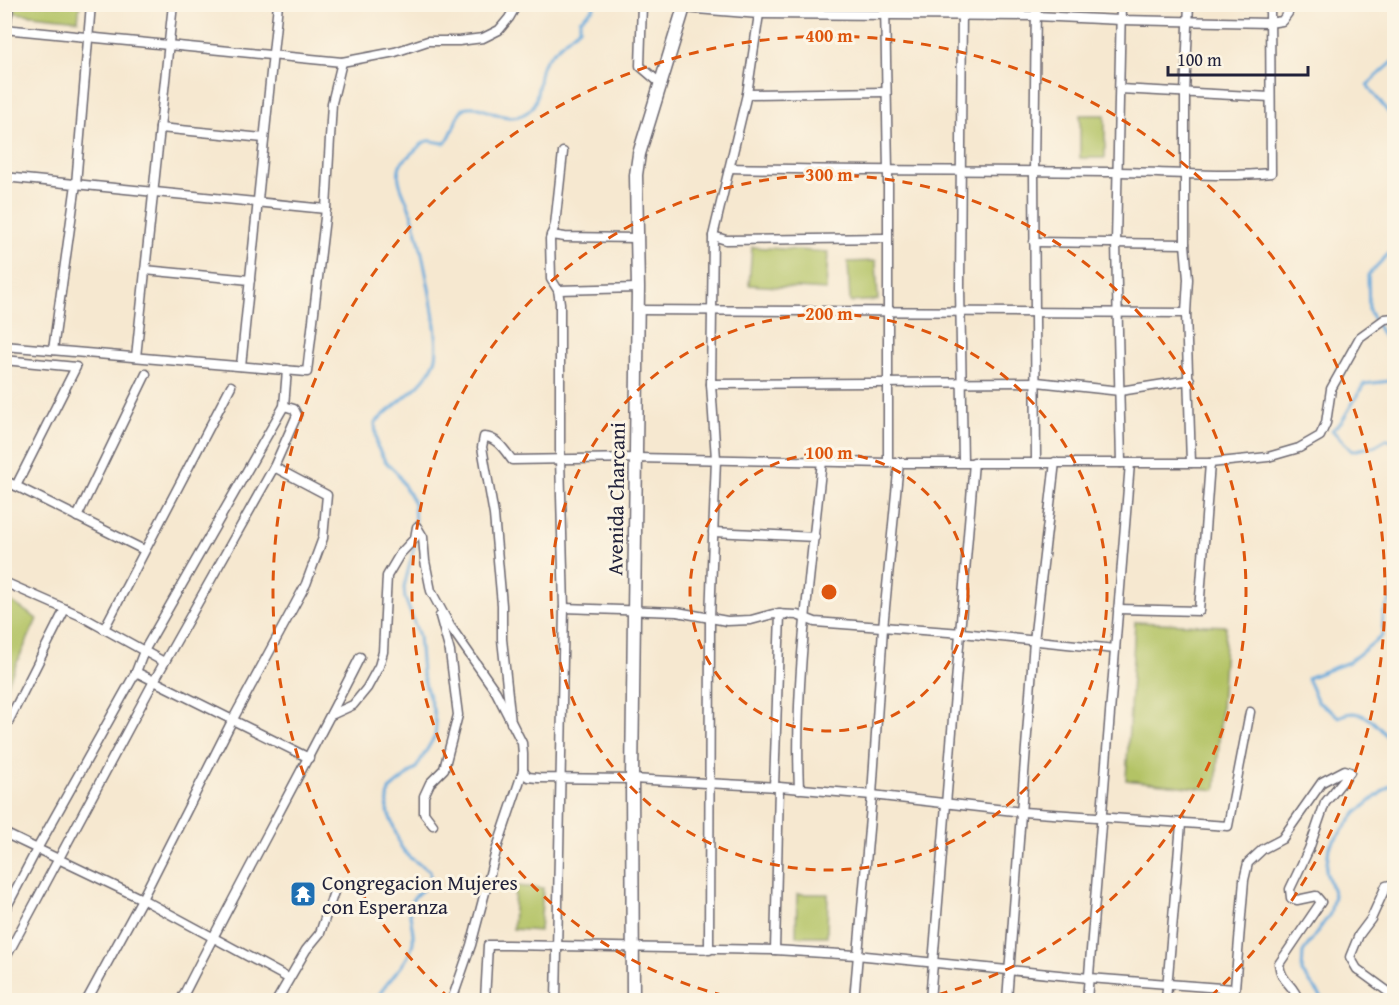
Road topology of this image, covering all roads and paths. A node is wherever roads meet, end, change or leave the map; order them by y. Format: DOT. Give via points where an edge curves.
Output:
graph roads {
  1 [pos="9,4"];
  2 [pos="91,4"];
  3 [pos="172,4"];
  4 [pos="278,4"];
  5 [pos="517,4"];
  6 [pos="642,4"];
  7 [pos="885,4"];
  8 [pos="962,4"];
  9 [pos="1036,4"];
  10 [pos="1121,4"];
  11 [pos="1189,4"];
  12 [pos="1270,4"];
  13 [pos="1289,4"];
  14 [pos="684,6"];
  15 [pos="759,9"];
  16 [pos="885,16"];
  17 [pos="962,16"];
  18 [pos="1036,16"];
  19 [pos="1121,20"];
  20 [pos="1189,20"];
  21 [pos="1269,23"];
  22 [pos="6,29"];
  23 [pos="89,38"];
  24 [pos="168,45"];
  25 [pos="4,48"];
  26 [pos="273,56"];
  27 [pos="342,62"];
  28 [pos="662,84"];
  29 [pos="1120,89"];
  30 [pos="886,92"];
  31 [pos="1185,93"];
  32 [pos="747,94"];
  33 [pos="1270,97"];
  34 [pos="160,128"];
  35 [pos="264,138"];
  36 [pos="563,152"];
  37 [pos="730,168"];
  38 [pos="888,171"];
  39 [pos="961,171"];
  40 [pos="1034,172"];
  41 [pos="1118,172"];
  42 [pos="1185,175"];
  43 [pos="4,177"];
  44 [pos="76,184"];
  45 [pos="153,191"];
  46 [pos="258,202"];
  47 [pos="326,209"];
  48 [pos="552,235"];
  49 [pos="713,237"];
  50 [pos="637,238"];
  51 [pos="886,238"];
  52 [pos="1034,242"];
  53 [pos="1116,243"];
  54 [pos="1185,243"];
  55 [pos="145,270"];
  56 [pos="250,280"];
  57 [pos="638,288"];
  58 [pos="558,290"];
  59 [pos="638,310"];
  60 [pos="712,311"];
  61 [pos="1034,311"];
  62 [pos="1118,311"];
  63 [pos="887,312"];
  64 [pos="960,312"];
  65 [pos="1186,313"];
  66 [pos="1395,318"];
  67 [pos="4,346"];
  68 [pos="53,351"];
  69 [pos="136,357"];
  70 [pos="4,360"];
  71 [pos="241,366"];
  72 [pos="287,370"];
  73 [pos="146,374"];
  74 [pos="1190,380"];
  75 [pos="1037,382"];
  76 [pos="962,383"];
  77 [pos="711,384"];
  78 [pos="888,384"];
  79 [pos="231,386"];
  80 [pos="1119,391"];
  81 [pos="284,406"];
  82 [pos="560,458"];
  83 [pos="637,458"];
  84 [pos="716,459"];
  85 [pos="822,461"];
  86 [pos="899,462"];
  87 [pos="963,462"];
  88 [pos="974,462"];
  89 [pos="1036,462"];
  90 [pos="1055,462"];
  91 [pos="888,463"];
  92 [pos="1125,463"];
  93 [pos="1191,463"];
  94 [pos="1210,463"];
  95 [pos="274,467"];
  96 [pos="4,480"];
  97 [pos="16,486"];
  98 [pos="77,516"];
  99 [pos="713,532"];
  100 [pos="815,537"];
  101 [pos="144,550"];
  102 [pos="4,582"];
  103 [pos="437,604"];
  104 [pos="564,608"];
  105 [pos="65,609"];
  106 [pos="1118,609"];
  107 [pos="634,612"];
  108 [pos="780,615"];
  109 [pos="710,618"];
  110 [pos="806,618"];
  111 [pos="883,628"];
  112 [pos="104,629"];
  113 [pos="962,633"];
  114 [pos="1034,641"];
  115 [pos="1115,649"];
  116 [pos="144,651"];
  117 [pos="360,657"];
  118 [pos="164,662"];
  119 [pos="136,672"];
  120 [pos="153,681"];
  121 [pos="1250,712"];
  122 [pos="331,715"];
  123 [pos="232,720"];
  124 [pos="512,723"];
  125 [pos="4,730"];
  126 [pos="309,758"];
  127 [pos="523,771"];
  128 [pos="560,777"];
  129 [pos="632,779"];
  130 [pos="710,784"];
  131 [pos="777,787"];
  132 [pos="799,789"];
  133 [pos="872,795"];
  134 [pos="947,804"];
  135 [pos="1023,812"];
  136 [pos="1101,818"];
  137 [pos="1181,824"];
  138 [pos="433,825"];
  139 [pos="4,833"];
  140 [pos="37,849"];
  141 [pos="58,859"];
  142 [pos="1395,884"];
  143 [pos="336,886"];
  144 [pos="142,899"];
  145 [pos="4,912"];
  146 [pos="213,937"];
  147 [pos="557,945"];
  148 [pos="633,946"];
  149 [pos="709,950"];
  150 [pos="775,950"];
  151 [pos="856,955"];
  152 [pos="4,961"];
  153 [pos="933,963"];
  154 [pos="1009,970"];
  155 [pos="288,978"];
  156 [pos="1089,978"];
  157 [pos="1168,984"];
  158 [pos="1234,989"];
  159 [pos="1395,996"];
  160 [pos="87,1000"];
  161 [pos="181,1000"];
  162 [pos="277,1000"];
  163 [pos="452,1000"];
  164 [pos="485,1000"];
  165 [pos="556,1000"];
  166 [pos="633,1000"];
  167 [pos="854,1000"];
  168 [pos="930,1000"];
  169 [pos="1007,1000"];
  170 [pos="1087,1000"];
  171 [pos="1166,1000"];
  172 [pos="1234,1000"];
  173 [pos="1298,1000"];
  1 -- 22 [label="street"];
  2 -- 23 [label="street"];
  3 -- 24 [label="street"];
  4 -- 26 [label="street"];
  5 -- 27 [label="street" via="499,30 483,38 428,41"];
  6 -- 28 [label="street" via="640,66"];
  7 -- 16 [label="street"];
  8 -- 17 [label="street"];
  9 -- 18 [label="street"];
  10 -- 19 [label="street"];
  11 -- 20 [label="street"];
  12 -- 21 [label="street"];
  13 -- 21 [label="street" via="1282,21"];
  14 -- 15 [label="street"];
  14 -- 28 [label="main road, Avenida Charcani"];
  15 -- 16 [label="street"];
  15 -- 32 [label="street"];
  16 -- 17 [label="street"];
  16 -- 30 [label="street"];
  17 -- 18 [label="street"];
  17 -- 39 [label="street"];
  18 -- 19 [label="street"];
  18 -- 40 [label="street"];
  19 -- 20 [label="street"];
  19 -- 29 [label="street"];
  20 -- 21 [label="street"];
  20 -- 31 [label="street"];
  21 -- 33 [label="street"];
  22 -- 23 [label="street"];
  22 -- 25 [label="street"];
  23 -- 24 [label="street"];
  23 -- 44 [label="street"];
  24 -- 26 [label="street"];
  24 -- 34 [label="street"];
  26 -- 27 [label="street"];
  26 -- 35 [label="street"];
  27 -- 47 [label="street" via="332,103"];
  28 -- 50 [label="main road, Avenida Charcani" via="639,154"];
  29 -- 31 [label="street"];
  29 -- 41 [label="street"];
  30 -- 32 [label="street"];
  30 -- 38 [label="street"];
  31 -- 33 [label="street"];
  31 -- 42 [label="street"];
  32 -- 37 [label="street"];
  33 -- 42 [label="street" via="1271,173"];
  34 -- 35 [label="street"];
  34 -- 45 [label="street"];
  35 -- 46 [label="street"];
  36 -- 48 [label="street"];
  37 -- 38 [label="street"];
  37 -- 49 [label="street"];
  38 -- 39 [label="street"];
  38 -- 51 [label="street"];
  39 -- 40 [label="street"];
  39 -- 64 [label="street"];
  40 -- 41 [label="street"];
  40 -- 52 [label="street"];
  41 -- 42 [label="street"];
  41 -- 53 [label="street"];
  42 -- 54 [label="street"];
  43 -- 44 [label="street"];
  44 -- 45 [label="street"];
  44 -- 68 [label="street"];
  45 -- 46 [label="street"];
  45 -- 55 [label="street"];
  46 -- 47 [label="street"];
  46 -- 56 [label="street"];
  47 -- 72 [label="street" via="307,372"];
  48 -- 50 [label="street"];
  48 -- 58 [label="street" via="551,279"];
  49 -- 51 [label="street"];
  49 -- 60 [label="street"];
  50 -- 57 [label="main road, Avenida Charcani"];
  51 -- 63 [label="street"];
  52 -- 53 [label="street"];
  52 -- 61 [label="street"];
  53 -- 54 [label="street"];
  53 -- 62 [label="street"];
  54 -- 65 [label="street"];
  55 -- 56 [label="street"];
  55 -- 69 [label="street"];
  56 -- 71 [label="street"];
  57 -- 58 [label="street"];
  57 -- 59 [label="main road, Avenida Charcani"];
  58 -- 82 [label="street"];
  59 -- 60 [label="street"];
  59 -- 83 [label="main road, Avenida Charcani"];
  60 -- 63 [label="street"];
  60 -- 77 [label="street"];
  61 -- 62 [label="street"];
  61 -- 64 [label="street"];
  61 -- 75 [label="street"];
  62 -- 65 [label="street"];
  62 -- 80 [label="street"];
  63 -- 64 [label="street"];
  63 -- 78 [label="street"];
  64 -- 76 [label="street"];
  65 -- 74 [label="street"];
  66 -- 94 [label="street" via="1384,319 1360,337 1331,388 1320,436 1299,448 1268,457"];
  67 -- 68 [label="street"];
  68 -- 69 [label="street"];
  69 -- 71 [label="street"];
  70 -- 97 [label="street" via="76,367"];
  71 -- 72 [label="street"];
  72 -- 81 [label="street"];
  73 -- 98 [label="street"];
  74 -- 80 [label="street"];
  74 -- 93 [label="street"];
  75 -- 76 [label="street"];
  75 -- 80 [label="street"];
  75 -- 89 [label="street"];
  76 -- 78 [label="street"];
  76 -- 87 [label="street"];
  77 -- 78 [label="street"];
  77 -- 84 [label="street"];
  78 -- 91 [label="street"];
  79 -- 101 [label="street"];
  80 -- 92 [label="street"];
  81 -- 95 [label="street" via="294,409 297,415"];
  81 -- 116 [label="street"];
  82 -- 83 [label="street"];
  82 -- 104 [label="street"];
  82 -- 124 [label="street" via="513,459 496,441 484,437"];
  83 -- 84 [label="street"];
  83 -- 107 [label="main road, Avenida Charcani"];
  84 -- 85 [label="street"];
  84 -- 99 [label="street"];
  85 -- 91 [label="street"];
  85 -- 100 [label="street"];
  86 -- 87 [label="street"];
  86 -- 91 [label="street"];
  86 -- 111 [label="street"];
  87 -- 88 [label="street"];
  88 -- 89 [label="street"];
  88 -- 113 [label="street"];
  89 -- 90 [label="street"];
  90 -- 92 [label="street"];
  90 -- 114 [label="street"];
  92 -- 93 [label="street"];
  92 -- 106 [label="street"];
  93 -- 94 [label="street"];
  94 -- 106 [label="street" via="1199,611"];
  95 -- 118 [label="street"];
  95 -- 123 [label="street" via="327,495 323,538 306,584"];
  96 -- 97 [label="street"];
  97 -- 98 [label="street"];
  98 -- 101 [label="street"];
  99 -- 100 [label="street"];
  99 -- 109 [label="street"];
  100 -- 110 [label="street"];
  101 -- 112 [label="street"];
  102 -- 105 [label="street"];
  103 -- 122 [label="street" via="431,591 423,537 417,527 415,537 387,576 379,666 353,705"];
  103 -- 124 [label="street"];
  103 -- 138 [label="street" via="450,652 458,715 444,769 424,796 424,813"];
  104 -- 107 [label="street"];
  104 -- 128 [label="street"];
  105 -- 112 [label="street"];
  105 -- 125 [label="street"];
  106 -- 115 [label="street"];
  107 -- 109 [label="street" via="677,612"];
  107 -- 129 [label="main road, Avenida Charcani"];
  108 -- 109 [label="street" via="751,620"];
  108 -- 110 [label="street"];
  108 -- 131 [label="street"];
  109 -- 130 [label="street"];
  110 -- 111 [label="street"];
  110 -- 132 [label="street"];
  111 -- 113 [label="street"];
  111 -- 133 [label="street"];
  112 -- 116 [label="street"];
  113 -- 114 [label="street"];
  113 -- 134 [label="street"];
  114 -- 115 [label="street"];
  114 -- 135 [label="street"];
  115 -- 136 [label="street"];
  116 -- 118 [label="street"];
  116 -- 119 [label="street"];
  117 -- 122 [label="street"];
  118 -- 120 [label="street"];
  119 -- 120 [label="street"];
  119 -- 140 [label="street"];
  120 -- 123 [label="street"];
  120 -- 141 [label="street"];
  121 -- 137 [label="street" via="1228,826"];
  122 -- 126 [label="street"];
  123 -- 126 [label="street"];
  123 -- 144 [label="street"];
  124 -- 127 [label="street" via="522,743"];
  126 -- 146 [label="street"];
  127 -- 128 [label="street" via="528,777"];
  127 -- 163 [label="street"];
  128 -- 129 [label="street"];
  128 -- 147 [label="street"];
  129 -- 130 [label="street"];
  129 -- 148 [label="main road, Avenida Charcani"];
  130 -- 131 [label="street"];
  130 -- 149 [label="street"];
  131 -- 132 [label="street"];
  131 -- 150 [label="street"];
  132 -- 133 [label="street"];
  133 -- 134 [label="street"];
  133 -- 151 [label="street"];
  134 -- 135 [label="street"];
  134 -- 153 [label="street"];
  135 -- 136 [label="street"];
  135 -- 154 [label="street"];
  136 -- 137 [label="street"];
  136 -- 156 [label="street"];
  137 -- 157 [label="street"];
  139 -- 140 [label="street"];
  140 -- 141 [label="street"];
  140 -- 145 [label="street"];
  141 -- 144 [label="street"];
  141 -- 152 [label="street"];
  142 -- 159 [label="street" via="1386,886 1350,957 1357,969"];
  143 -- 155 [label="street" via="320,933"];
  144 -- 146 [label="street"];
  144 -- 160 [label="street"];
  146 -- 155 [label="street"];
  146 -- 161 [label="street"];
  147 -- 148 [label="street"];
  147 -- 164 [label="street" via="488,945"];
  147 -- 165 [label="street"];
  148 -- 149 [label="street"];
  148 -- 166 [label="main road, Avenida Charcani"];
  149 -- 150 [label="street"];
  150 -- 151 [label="street"];
  151 -- 153 [label="street"];
  151 -- 167 [label="street"];
  153 -- 154 [label="street"];
  153 -- 168 [label="street"];
  154 -- 156 [label="street"];
  154 -- 169 [label="street"];
  155 -- 162 [label="street"];
  156 -- 157 [label="street"];
  156 -- 170 [label="street"];
  157 -- 158 [label="street"];
  157 -- 171 [label="street"];
  158 -- 172 [label="street"];
  158 -- 173 [label="street" via="1248,863 1281,839 1322,782 1345,770 1350,772 1324,803 1290,889 1291,898 1316,896 1321,902 1279,964 1284,981"];
}
